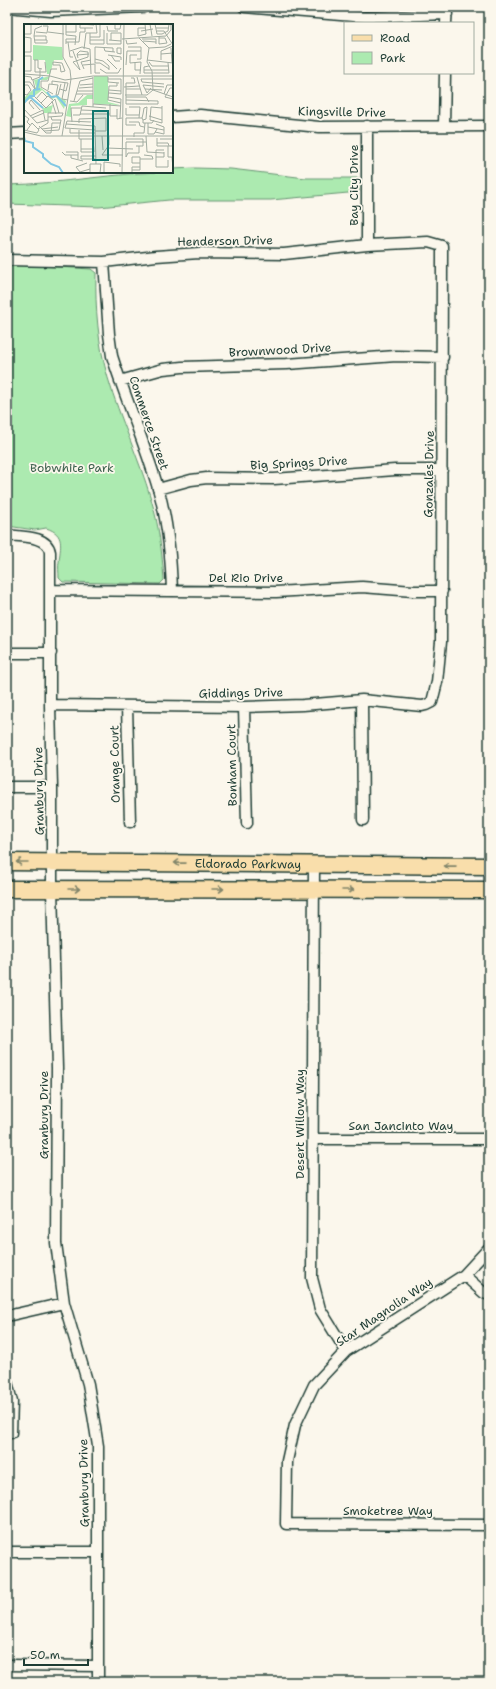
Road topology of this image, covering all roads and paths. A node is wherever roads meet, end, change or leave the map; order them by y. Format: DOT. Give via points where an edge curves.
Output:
graph roads {
  1 [pos="7,7"];
  2 [pos="143,7"];
  3 [pos="244,7"];
  4 [pos="66,9"];
  5 [pos="447,15"];
  6 [pos="445,74"];
  7 [pos="173,117"];
  8 [pos="367,126"];
  9 [pos="444,126"];
  10 [pos="489,126"];
  11 [pos="24,133"];
  12 [pos="7,134"];
  13 [pos="367,245"];
  14 [pos="442,246"];
  15 [pos="7,260"];
  16 [pos="104,262"];
  17 [pos="443,356"];
  18 [pos="120,382"];
  19 [pos="442,470"];
  20 [pos="158,489"];
  21 [pos="7,535"];
  22 [pos="50,590"];
  23 [pos="172,591"];
  24 [pos="442,591"];
  25 [pos="7,653"];
  26 [pos="51,653"];
  27 [pos="362,700"];
  28 [pos="432,702"];
  29 [pos="50,705"];
  30 [pos="127,706"];
  31 [pos="244,707"];
  32 [pos="7,787"];
  33 [pos="52,787"];
  34 [pos="363,820"];
  35 [pos="130,822"];
  36 [pos="247,823"];
  37 [pos="7,862"];
  38 [pos="52,862"];
  39 [pos="314,865"];
  40 [pos="489,866"];
  41 [pos="7,889"];
  42 [pos="52,889"];
  43 [pos="314,889"];
  44 [pos="489,890"];
  45 [pos="313,1139"];
  46 [pos="489,1139"];
  47 [pos="489,1248"];
  48 [pos="464,1275"];
  49 [pos="489,1295"];
  50 [pos="64,1303"];
  51 [pos="7,1316"];
  52 [pos="346,1351"];
  53 [pos="7,1382"];
  54 [pos="9,1433"];
  55 [pos="286,1524"];
  56 [pos="489,1525"];
  57 [pos="7,1552"];
  58 [pos="98,1552"];
  59 [pos="7,1666"];
  60 [pos="98,1666"];
  61 [pos="98,1682"];
  1 -- 4 [label="street" via="51,11"];
  2 -- 4 [label="street"];
  3 -- 5 [label="street" via="365,17"];
  6 -- 9 [label="street"];
  7 -- 8 [label="street, Kingsville Drive" via="200,114 319,127"];
  8 -- 9 [label="street, Kingsville Drive"];
  8 -- 13 [label="street, Bay City Drive"];
  9 -- 10 [label="street, Kingsville Drive"];
  11 -- 12 [label="street"];
  13 -- 14 [label="street, Henderson Drive" via="428,242"];
  13 -- 16 [label="street, Henderson Drive" via="284,254 199,253"];
  14 -- 17 [label="street, Gonzales Drive"];
  15 -- 16 [label="street, Henderson Drive"];
  16 -- 18 [label="street, Commerce Street" via="109,334"];
  17 -- 18 [label="street, Brownwood Drive" via="182,367 163,369"];
  17 -- 19 [label="street, Gonzales Drive"];
  18 -- 20 [label="street, Commerce Street"];
  19 -- 20 [label="street, Big Springs Drive" via="395,470 274,479 207,478"];
  19 -- 24 [label="street, Gonzales Drive"];
  20 -- 23 [label="street, Commerce Street" via="172,561"];
  21 -- 22 [label="street, Granbury Drive" via="48,544"];
  22 -- 23 [label="street, Del Rio Drive"];
  22 -- 26 [label="street, Granbury Drive"];
  23 -- 24 [label="street, Del Rio Drive" via="276,592 362,587"];
  24 -- 28 [label="street, Gonzales Drive" via="440,654"];
  25 -- 26 [label="street"];
  26 -- 29 [label="street, Granbury Drive"];
  27 -- 28 [label="street, Giddings Drive" via="422,706"];
  27 -- 31 [label="street, Giddings Drive"];
  27 -- 34 [label="street"];
  29 -- 30 [label="street, Giddings Drive"];
  29 -- 33 [label="street, Granbury Drive"];
  30 -- 31 [label="street, Giddings Drive"];
  30 -- 35 [label="street, Orange Court"];
  31 -- 36 [label="street, Bonham Court"];
  32 -- 33 [label="street"];
  33 -- 38 [label="street, Granbury Drive"];
  38 -- 37 [label="main road, Eldorado Parkway, one-way"];
  39 -- 38 [label="main road, Eldorado Parkway, one-way"];
  38 -- 42 [label="street, Granbury Drive"];
  40 -- 39 [label="main road, Eldorado Parkway, one-way"];
  39 -- 43 [label="street, Desert Willow Way"];
  41 -- 42 [label="main road, Eldorado Parkway"];
  42 -- 43 [label="main road, Eldorado Parkway, one-way"];
  42 -- 50 [label="street, Granbury Drive" via="57,1068 56,1243"];
  43 -- 44 [label="main road, Eldorado Parkway, one-way"];
  43 -- 45 [label="street, Desert Willow Way"];
  45 -- 46 [label="street, San Jancinto Way"];
  45 -- 52 [label="street, Desert Willow Way" via="312,1278 320,1309"];
  47 -- 48 [label="street, Star Magnolia Way"];
  48 -- 49 [label="street"];
  48 -- 52 [label="street, Star Magnolia Way"];
  50 -- 51 [label="street"];
  50 -- 58 [label="street, Granbury Drive" via="88,1384 98,1446"];
  52 -- 55 [label="street, Star Magnolia Way" via="314,1385 295,1425 287,1461"];
  53 -- 54 [label="street" via="12,1402"];
  55 -- 56 [label="street, Smoketree Way"];
  57 -- 58 [label="street"];
  58 -- 60 [label="street, Granbury Drive"];
  59 -- 60 [label="street"];
  60 -- 61 [label="street, Granbury Drive"];
}
